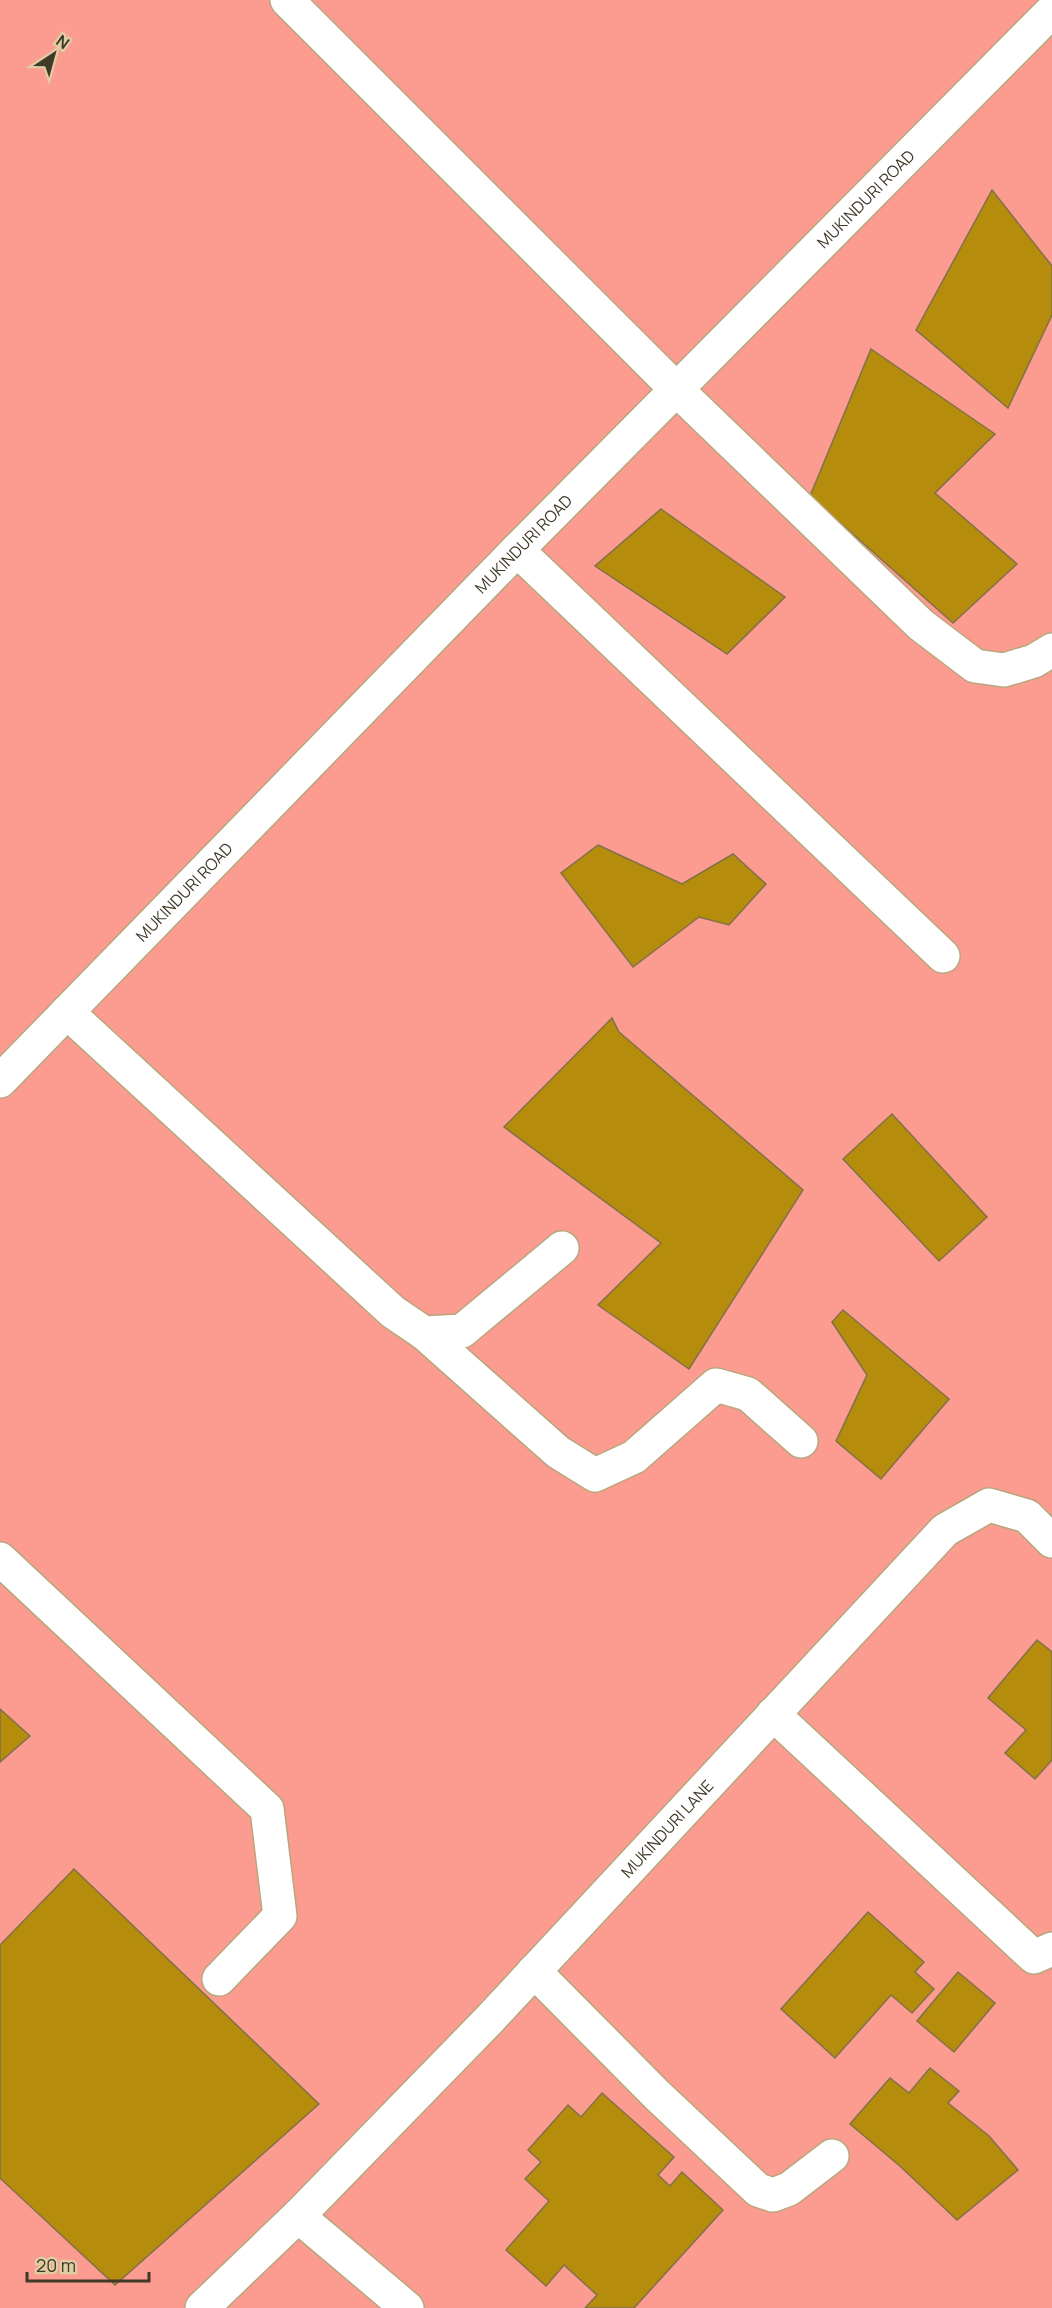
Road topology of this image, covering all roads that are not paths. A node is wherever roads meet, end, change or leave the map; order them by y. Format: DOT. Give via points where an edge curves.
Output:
graph roads {
  1 [pos="287,0"];
  2 [pos="1052,11"];
  3 [pos="676,389"];
  4 [pos="517,550"];
  5 [pos="1052,650"];
  6 [pos="943,956"];
  7 [pos="67,1012"];
  8 [pos="6,1063"];
  9 [pos="562,1248"];
  10 [pos="424,1333"];
  11 [pos="801,1442"];
  12 [pos="1052,1541"];
  13 [pos="0,1559"];
  14 [pos="773,1714"];
  15 [pos="1052,1949"];
  16 [pos="534,1971"];
  17 [pos="219,1979"];
  18 [pos="832,2156"];
  19 [pos="298,2216"];
  20 [pos="202,2308"];
  21 [pos="407,2308"];
  1 -- 3 [label="street"];
  2 -- 3 [label="street, MUKINDURI ROAD"];
  3 -- 4 [label="street, MUKINDURI ROAD"];
  3 -- 5 [label="street" via="921,625 975,666 1004,670 1034,661"];
  4 -- 6 [label="street"];
  4 -- 7 [label="street, MUKINDURI ROAD"];
  7 -- 8 [label="street, MUKINDURI ROAD"];
  7 -- 10 [label="street" via="393,1312"];
  9 -- 10 [label="street" via="462,1331"];
  10 -- 11 [label="street" via="558,1452 595,1475 634,1457 716,1385 748,1394"];
  12 -- 14 [label="street, MUKINDURI LANE" via="1027,1516 989,1505 945,1530"];
  13 -- 17 [label="street" via="267,1809 280,1916"];
  14 -- 15 [label="street" via="1034,1957"];
  14 -- 16 [label="street, MUKINDURI LANE"];
  16 -- 18 [label="street" via="758,2190 773,2196 789,2189"];
  16 -- 19 [label="street, MUKINDURI LANE"];
  19 -- 20 [label="street, MUKINDURI LANE"];
  19 -- 21 [label="street"];
}
